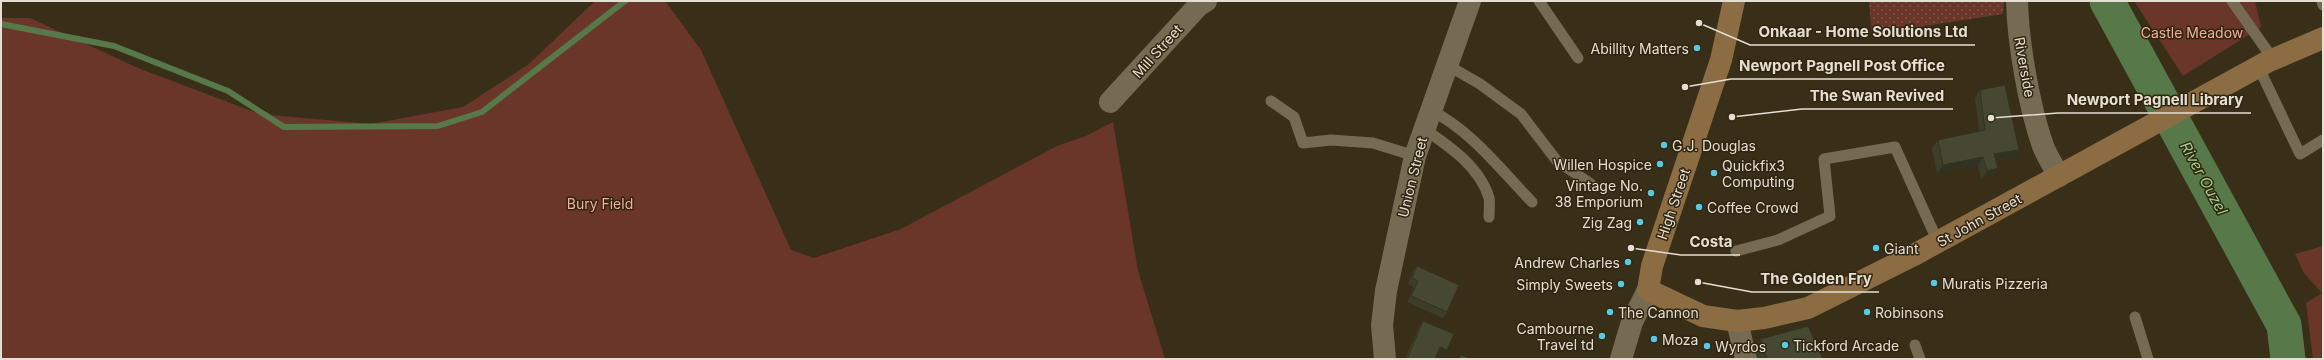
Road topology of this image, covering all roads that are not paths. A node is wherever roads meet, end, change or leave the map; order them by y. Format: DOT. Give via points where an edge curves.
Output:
graph roads {
  1 [pos="1470,1"];
  2 [pos="1539,1"];
  3 [pos="1734,1"];
  4 [pos="2017,1"];
  5 [pos="2232,1"];
  6 [pos="2322,1"];
  7 [pos="1199,3"];
  8 [pos="2323,5"];
  9 [pos="2323,38"];
  10 [pos="1578,58"];
  11 [pos="2266,62"];
  12 [pos="1447,65"];
  13 [pos="1271,101"];
  14 [pos="1110,102"];
  15 [pos="1427,119"];
  16 [pos="2323,140"];
  17 [pos="1415,156"];
  18 [pos="2059,176"];
  19 [pos="1591,184"];
  20 [pos="1532,202"];
  21 [pos="1489,217"];
  22 [pos="1938,242"];
  23 [pos="1736,251"];
  24 [pos="1648,290"];
  25 [pos="2135,317"];
  26 [pos="1736,321"];
  27 [pos="1915,345"];
  28 [pos="1385,359"];
  29 [pos="1621,359"];
  30 [pos="1746,359"];
  31 [pos="1920,359"];
  32 [pos="2148,359"];
  1 -- 12 [label="street, Union Street"];
  2 -- 10 [label="lane"];
  3 -- 24 [label="main road, High Street" via="1721,60 1652,266"];
  4 -- 18 [label="street, Riverside" via="2018,22 2035,120 2044,148"];
  5 -- 11 [label="lane"];
  6 -- 8 [label="lane"];
  7 -- 14 [label="street, Mill Street"];
  9 -- 11 [label="main road, St John Street"];
  11 -- 16 [label="lane" via="2300,154"];
  11 -- 18 [label="main road, St John Street"];
  12 -- 15 [label="street, Union Street"];
  12 -- 19 [label="lane" via="1480,84 1521,114 1557,161"];
  13 -- 17 [label="lane" via="1294,117 1303,143 1331,140 1373,143"];
  15 -- 17 [label="street, Union Street"];
  15 -- 20 [label="lane" via="1448,118 1474,141"];
  15 -- 21 [label="lane" via="1483,183 1489,200"];
  17 -- 28 [label="street, Union Street" via="1386,291 1382,325"];
  18 -- 22 [label="main road, St John Street"];
  22 -- 23 [label="lane" via="1895,147 1824,159 1830,216 1778,240"];
  22 -- 26 [label="main road, St John Street" via="1808,308 1764,318"];
  24 -- 26 [label="main road, St John Street" via="1703,316"];
  24 -- 29 [label="street, High Street" via="1632,322"];
  25 -- 32 [label="lane"];
  26 -- 30 [label="street"];
  27 -- 31 [label="lane"];
}
